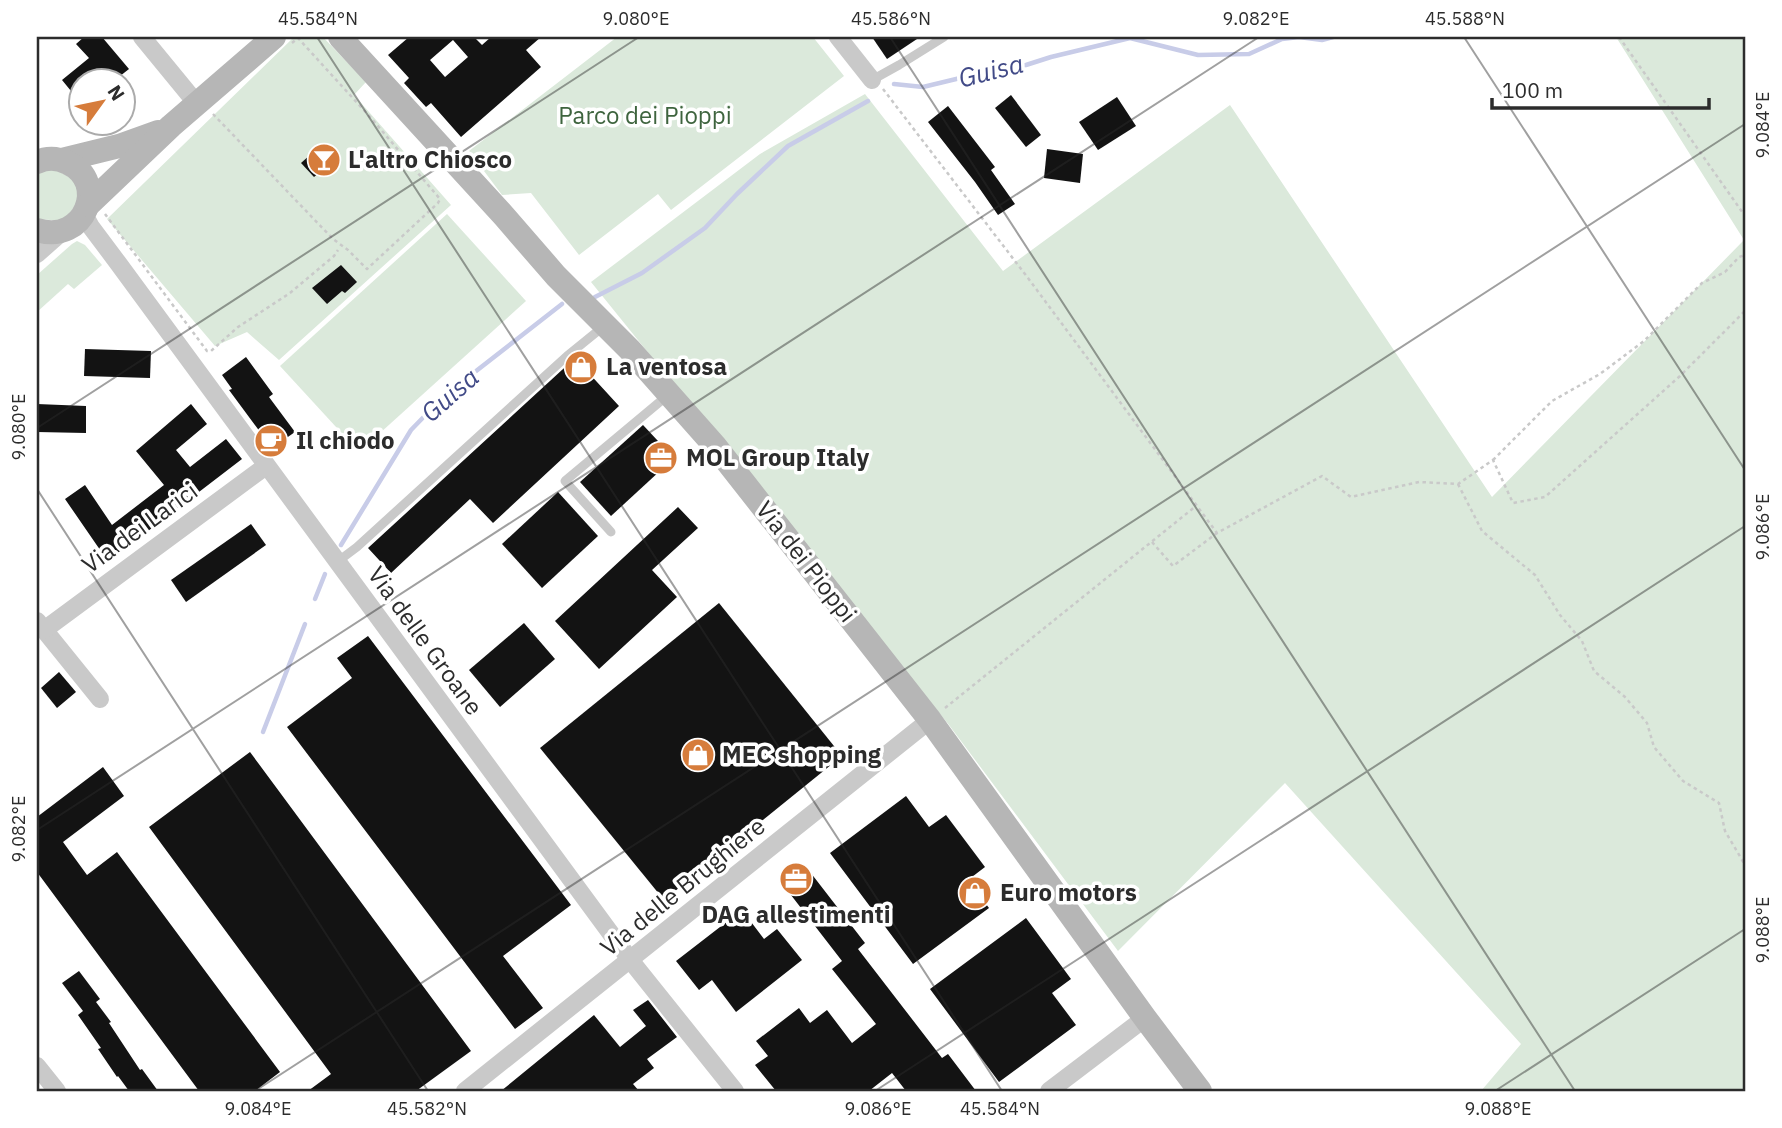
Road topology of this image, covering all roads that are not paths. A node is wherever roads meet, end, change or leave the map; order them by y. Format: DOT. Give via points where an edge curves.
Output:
graph roads {
  1 [pos="142,37"];
  2 [pos="340,37"];
  3 [pos="838,37"];
  4 [pos="944,37"];
  5 [pos="291,39"];
  6 [pos="872,80"];
  7 [pos="207,106"];
  8 [pos="171,126"];
  9 [pos="62,160"];
  10 [pos="37,162"];
  11 [pos="92,211"];
  12 [pos="37,230"];
  13 [pos="63,231"];
  14 [pos="37,254"];
  15 [pos="605,325"];
  16 [pos="670,393"];
  17 [pos="266,466"];
  18 [pos="611,532"];
  19 [pos="337,562"];
  20 [pos="40,625"];
  21 [pos="100,699"];
  22 [pos="930,720"];
  23 [pos="631,961"];
  24 [pos="1145,1018"];
  25 [pos="37,1066"];
  26 [pos="57,1091"];
  27 [pos="466,1091"];
  28 [pos="735,1091"];
  29 [pos="1049,1091"];
  30 [pos="1200,1091"];
  1 -- 7 [label="street"];
  2 -- 15 [label="street, Via dei Pioppi"];
  3 -- 6 [label="street"];
  4 -- 6 [label="lane"];
  5 -- 7 [label="street"];
  7 -- 8 [label="street"];
  8 -- 9 [label="street" via="119,146"];
  8 -- 11 [label="street"];
  9 -- 10 [label="street"];
  9 -- 11 [label="street" via="81,173"];
  11 -- 13 [label="street"];
  11 -- 17 [label="street, Via delle Groane" via="91,227"];
  12 -- 13 [label="street"];
  13 -- 14 [label="street"];
  15 -- 16 [label="street, Via dei Pioppi"];
  15 -- 19 [label="lane"];
  16 -- 18 [label="lane" via="565,481"];
  16 -- 22 [label="street, Via dei Pioppi"];
  17 -- 19 [label="street, Via delle Groane"];
  17 -- 20 [label="street, Via dei Larici"];
  19 -- 23 [label="street, Via delle Groane"];
  20 -- 21 [label="street"];
  22 -- 23 [label="street, Via delle Brughiere"];
  22 -- 24 [label="street, Via dei Pioppi"];
  23 -- 27 [label="street, Via delle Brughiere"];
  23 -- 28 [label="street, Via delle Groane"];
  24 -- 29 [label="street"];
  24 -- 30 [label="street, Via dei Pioppi"];
  25 -- 26 [label="street"];
}
